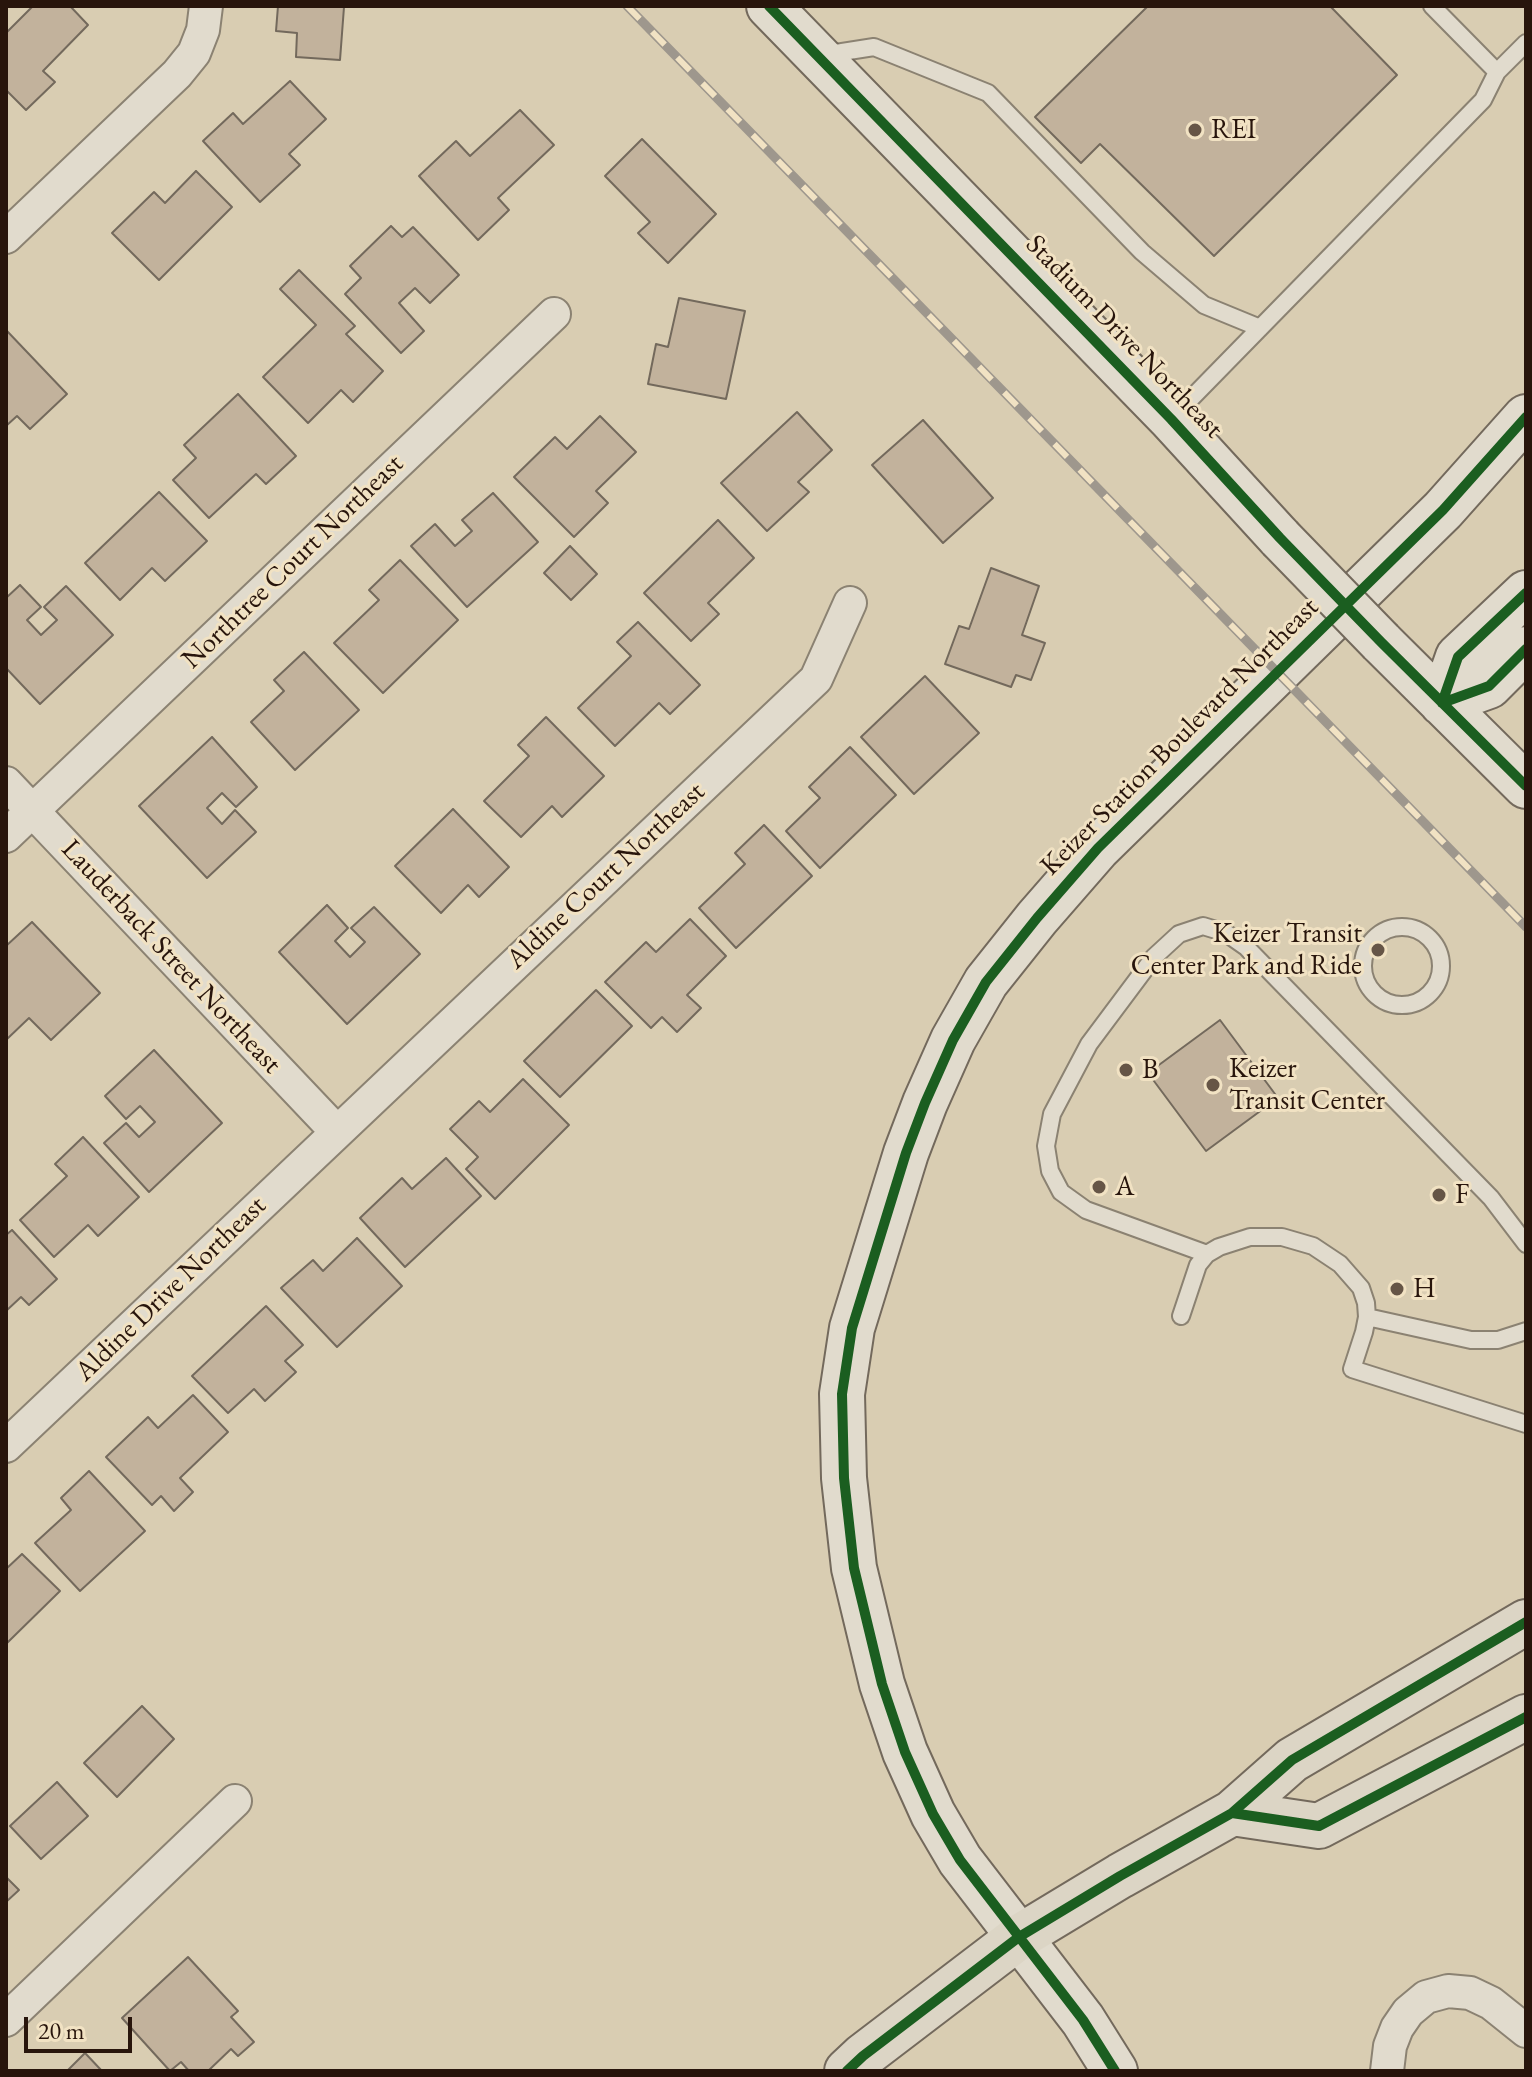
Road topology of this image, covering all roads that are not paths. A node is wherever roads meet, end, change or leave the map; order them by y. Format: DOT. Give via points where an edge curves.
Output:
graph roads {
  1 [pos="206,6"];
  2 [pos="769,6"];
  3 [pos="1432,6"];
  4 [pos="1526,43"];
  5 [pos="817,56"];
  6 [pos="1497,72"];
  7 [pos="6,237"];
  8 [pos="554,314"];
  9 [pos="1260,328"];
  10 [pos="1526,417"];
  11 [pos="1171,419"];
  12 [pos="1526,593"];
  13 [pos="850,603"];
  14 [pos="1526,649"];
  15 [pos="1442,703"];
  16 [pos="6,783"];
  17 [pos="1526,786"];
  18 [pos="32,811"];
  19 [pos="6,836"];
  20 [pos="1374,994"];
  21 [pos="336,1131"];
  22 [pos="1526,1244"];
  23 [pos="1207,1254"];
  24 [pos="1181,1316"];
  25 [pos="1367,1317"];
  26 [pos="1526,1331"];
  27 [pos="1526,1424"];
  28 [pos="6,1446"];
  29 [pos="1526,1622"];
  30 [pos="1526,1717"];
  31 [pos="235,1801"];
  32 [pos="1232,1813"];
  33 [pos="1019,1937"];
  34 [pos="6,2020"];
  35 [pos="1526,2031"];
  36 [pos="847,2071"];
  37 [pos="1115,2071"];
  38 [pos="1387,2071"];
  1 -- 7 [label="street" via="194,53 177,74"];
  2 -- 5 [label="main road, Stadium Drive Northeast"];
  3 -- 6 [label="lane"];
  4 -- 6 [label="lane"];
  5 -- 9 [label="lane" via="874,47 988,93 1142,252 1204,305"];
  5 -- 11 [label="main road, Stadium Drive Northeast"];
  6 -- 9 [label="lane" via="1483,100"];
  8 -- 18 [label="street, Northtree Court Northeast"];
  9 -- 11 [label="lane"];
  10 -- 33 [label="main road, Keizer Station Boulevard Northeast" via="1443,510 1098,848 1037,918 986,982 953,1040 906,1153 852,1328 842,1394 854,1568 882,1684 905,1752 960,1860"];
  11 -- 15 [label="main road, Stadium Drive Northeast, bridge"];
  12 -- 15 [label="main road" via="1458,657"];
  13 -- 21 [label="street, Aldine Court Northeast" via="816,679"];
  14 -- 15 [label="main road" via="1489,686"];
  15 -- 17 [label="main road, Stadium Drive Northeast"];
  16 -- 18 [label="street, Lauderback Street Northeast"];
  18 -- 19 [label="street, Northtree Court Northeast"];
  18 -- 21 [label="street, Lauderback Street Northeast"];
  20 -- 20 [label="lane" via="1402,1005 1429,994 1441,966 1430,939 1402,927 1374,939 1363,966"];
  21 -- 28 [label="street, Aldine Drive Northeast"];
  22 -- 23 [label="lane" via="1491,1198 1246,947 1203,926 1179,934 1154,957 1089,1044 1052,1114 1046,1146 1061,1192 1086,1210"];
  23 -- 24 [label="lane" via="1198,1265"];
  23 -- 25 [label="lane" via="1250,1237 1282,1237 1313,1246 1340,1264 1361,1288"];
  25 -- 26 [label="lane" via="1471,1340 1498,1340"];
  25 -- 27 [label="lane" via="1352,1369"];
  29 -- 32 [label="main road" via="1292,1760"];
  30 -- 32 [label="main road" via="1319,1826"];
  31 -- 34 [label="street"];
  32 -- 33 [label="main road"];
  33 -- 36 [label="main road"];
  33 -- 37 [label="main road, Keizer Station Boulevard Northeast"];
  35 -- 38 [label="street" via="1470,1993 1426,1997 1397,2028"];
}
